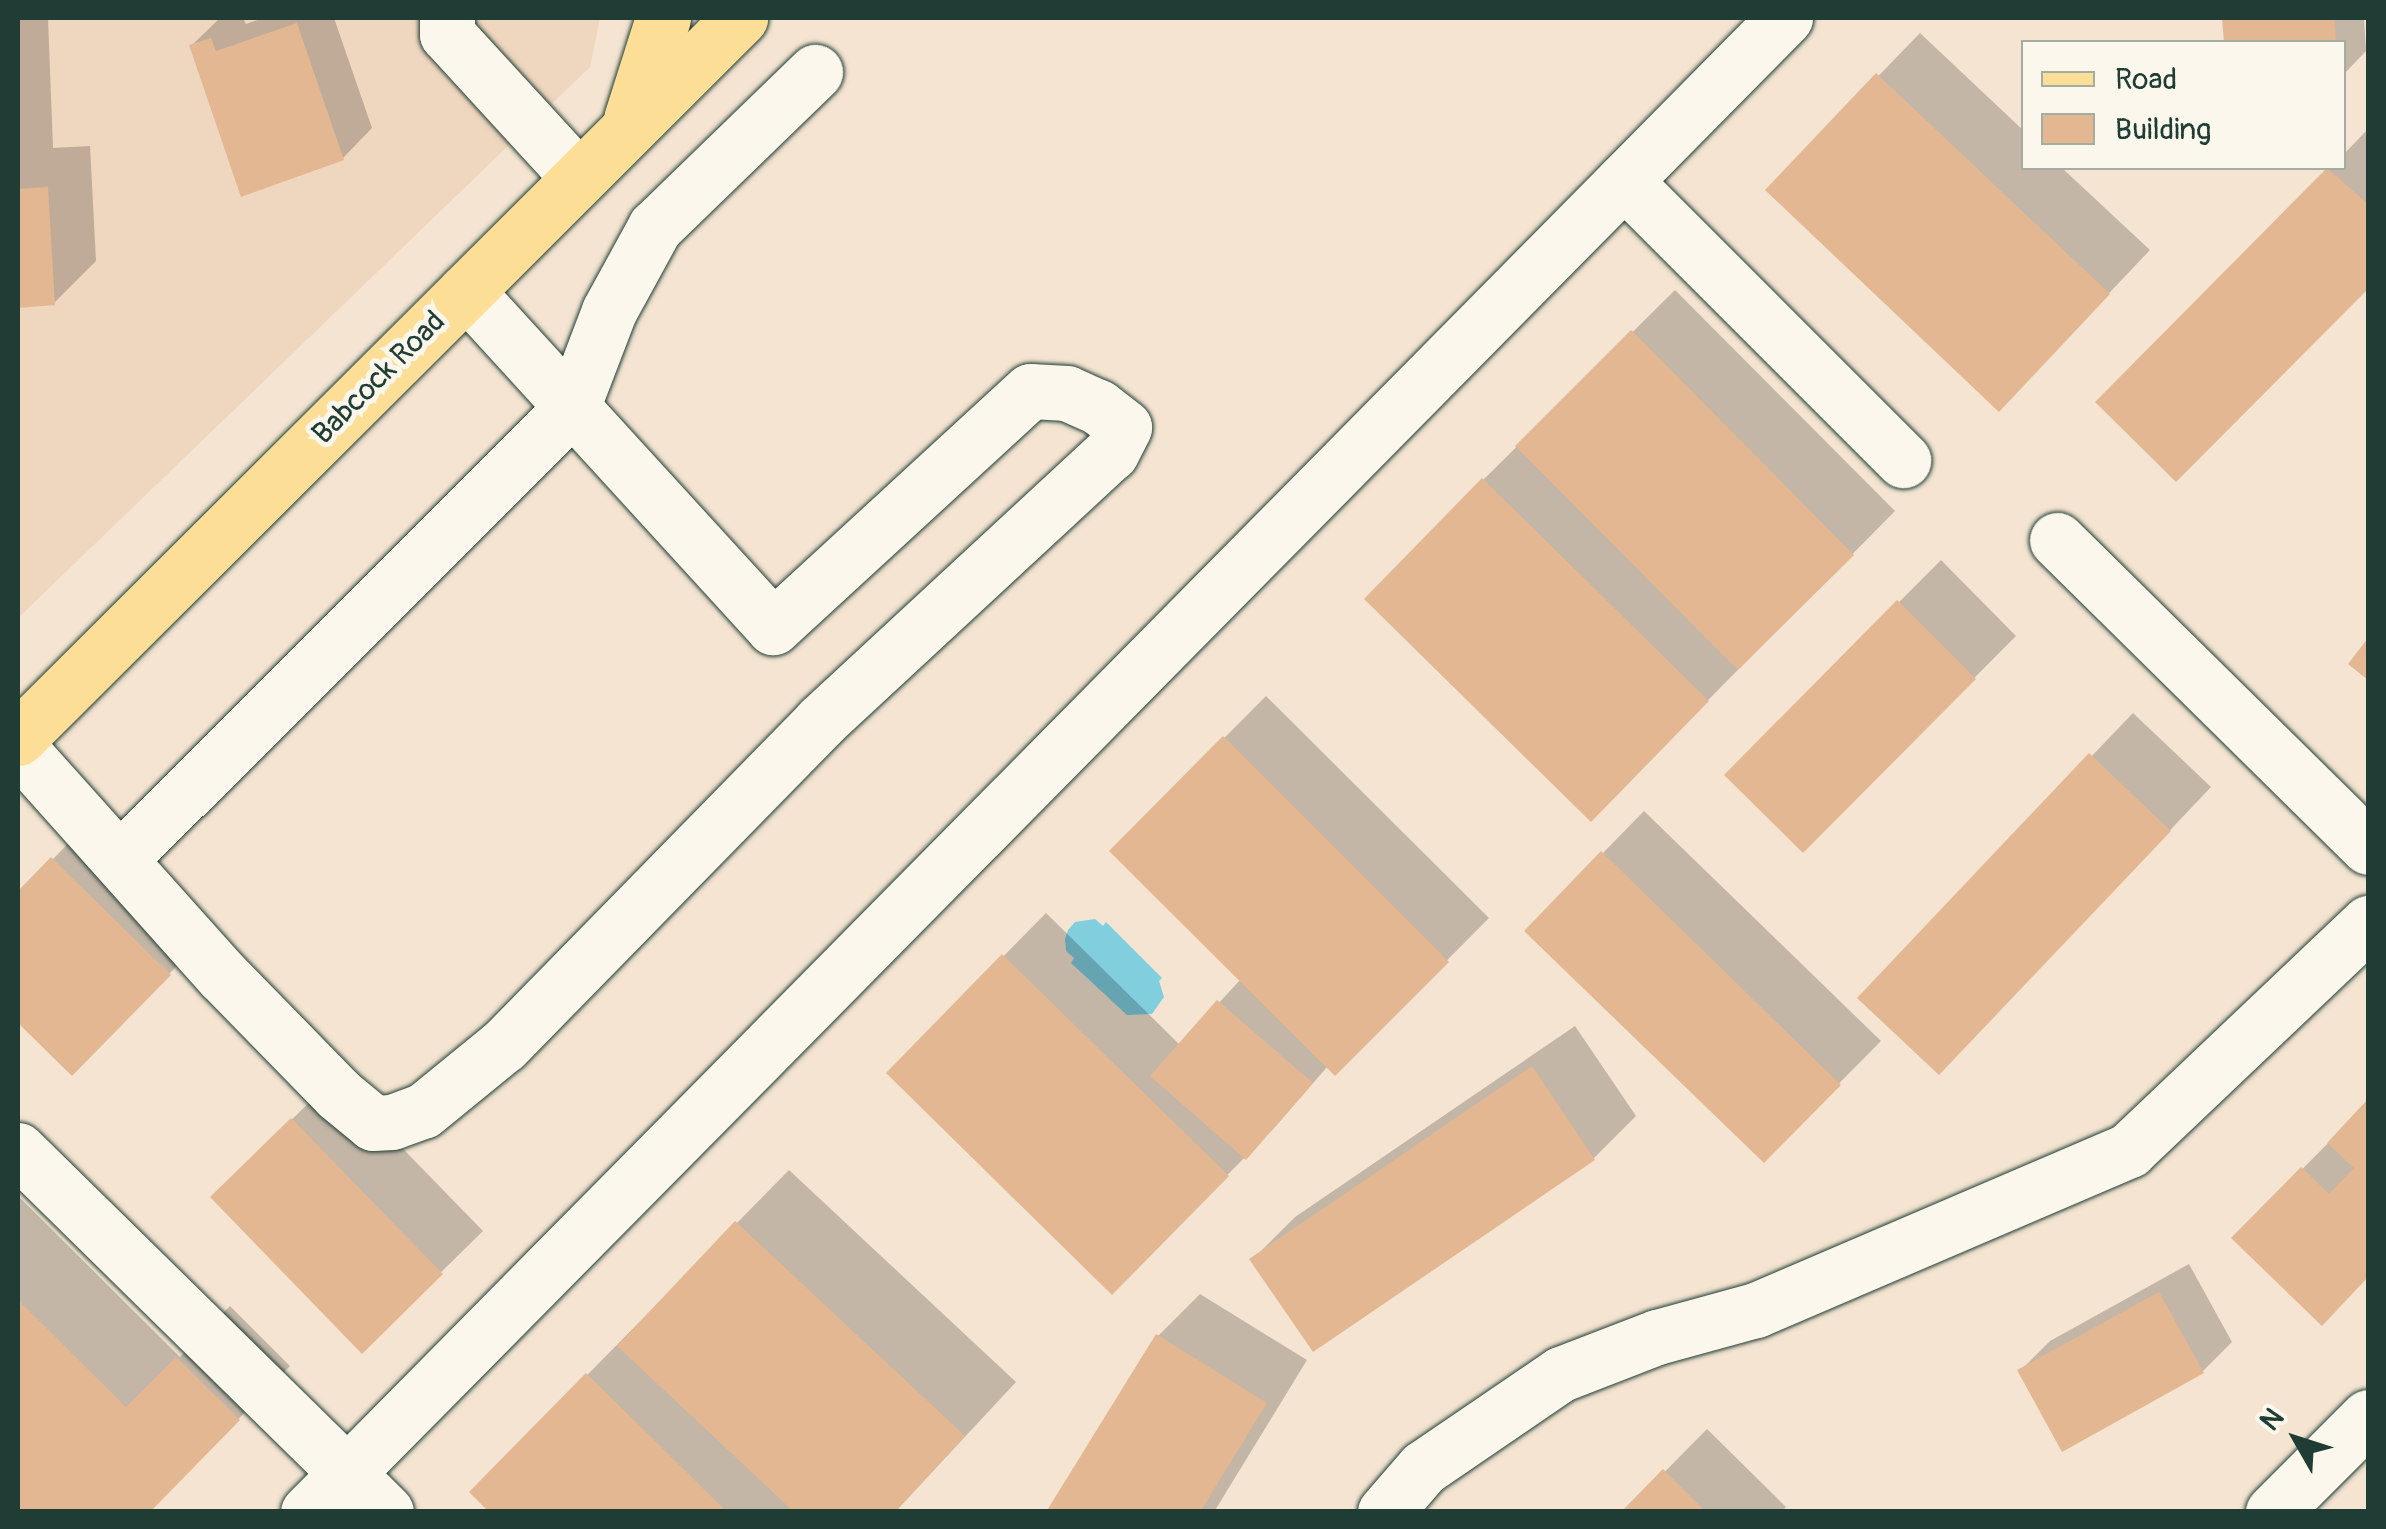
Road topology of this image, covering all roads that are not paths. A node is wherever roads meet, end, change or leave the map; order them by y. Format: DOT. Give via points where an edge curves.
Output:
graph roads {
  1 [pos="663,18"];
  2 [pos="740,18"];
  3 [pos="1785,18"];
  4 [pos="440,23"];
  5 [pos="815,72"];
  6 [pos="627,130"];
  7 [pos="579,178"];
  8 [pos="1624,181"];
  9 [pos="466,291"];
  10 [pos="572,408"];
  11 [pos="1902,460"];
  12 [pos="2056,540"];
  13 [pos="18,738"];
  14 [pos="18,746"];
  15 [pos="2368,847"];
  16 [pos="120,859"];
  17 [pos="2368,924"];
  18 [pos="18,1150"];
  19 [pos="2368,1417"];
  20 [pos="347,1473"];
  21 [pos="308,1512"];
  22 [pos="386,1512"];
  23 [pos="1385,1512"];
  24 [pos="2273,1512"];
  1 -- 6 [label="main road"];
  2 -- 6 [label="main road, Babcock Road"];
  3 -- 8 [label="lane"];
  4 -- 7 [label="lane"];
  5 -- 10 [label="lane" via="655,227 610,310"];
  6 -- 7 [label="main road, Babcock Road"];
  7 -- 9 [label="main road, Babcock Road"];
  8 -- 11 [label="lane"];
  8 -- 20 [label="lane"];
  9 -- 10 [label="lane"];
  9 -- 13 [label="main road, Babcock Road"];
  10 -- 16 [label="lane"];
  10 -- 16 [label="lane" via="773,627 1030,390 1068,393 1124,427 1111,453 820,722 504,1045 423,1111 373,1123 338,1094"];
  12 -- 15 [label="lane"];
  14 -- 16 [label="lane"];
  17 -- 23 [label="lane" via="2129,1150 1756,1310 1657,1337 1561,1374 1423,1468"];
  18 -- 20 [label="lane"];
  19 -- 24 [label="lane"];
  20 -- 21 [label="lane"];
  20 -- 22 [label="lane"];
}
